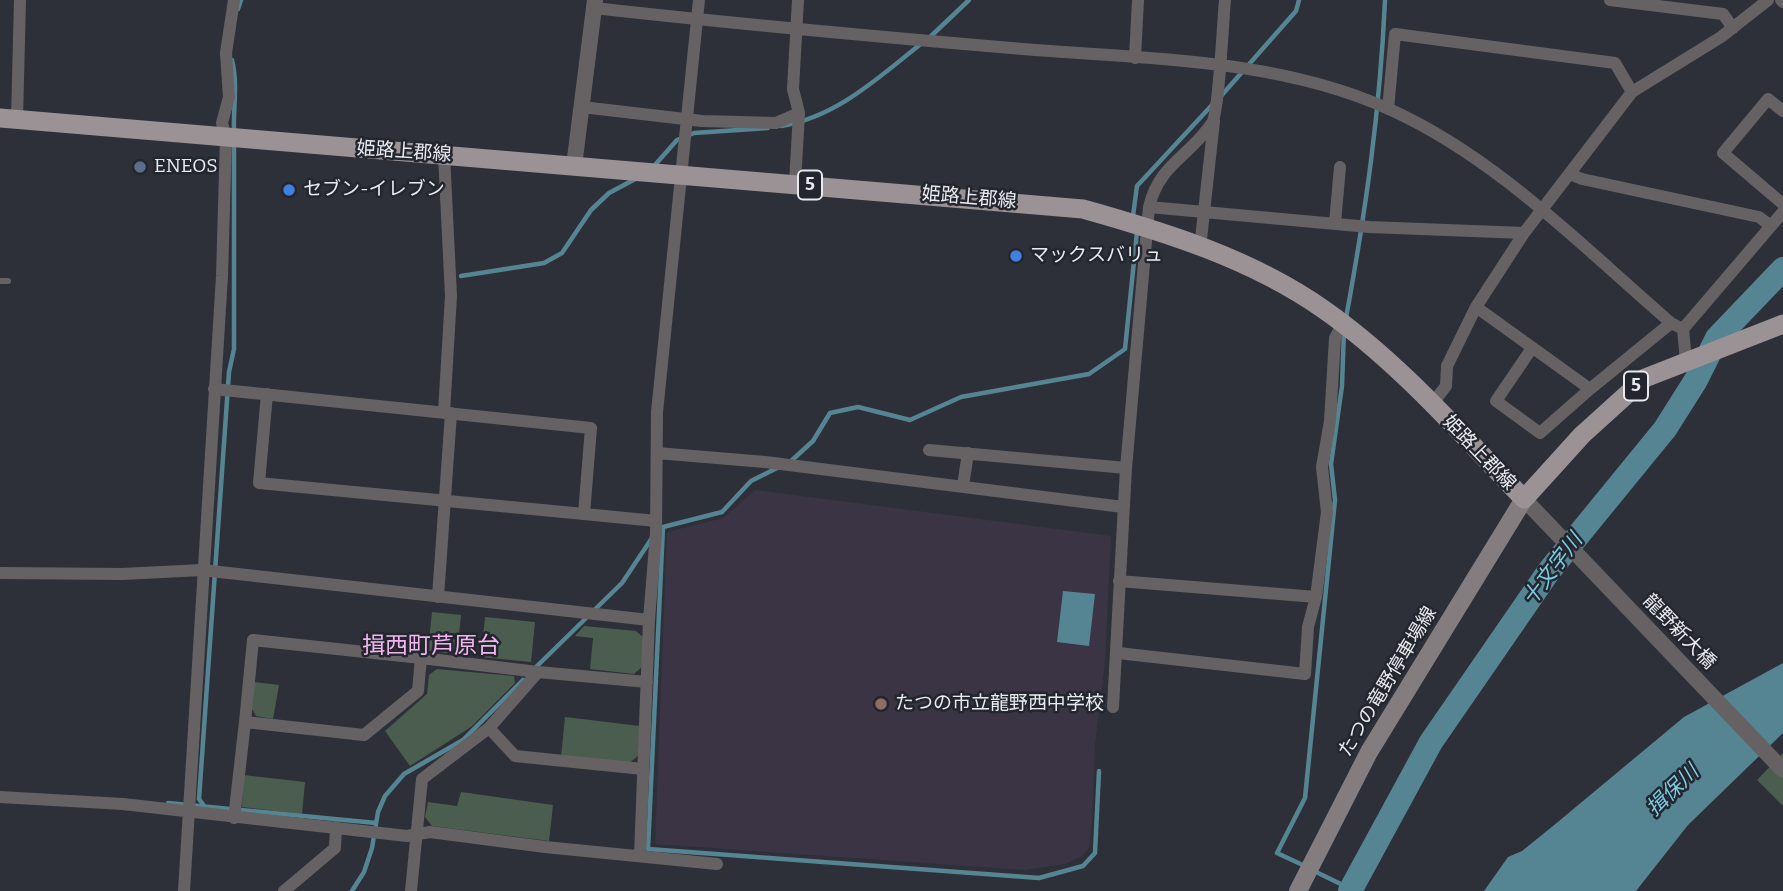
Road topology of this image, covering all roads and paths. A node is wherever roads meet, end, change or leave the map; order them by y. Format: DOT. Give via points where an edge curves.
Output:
graph roads {
  1 [pos="20,0"];
  2 [pos="234,0"];
  3 [pos="699,0"];
  4 [pos="798,0"];
  5 [pos="1138,0"];
  6 [pos="1225,0"];
  7 [pos="1610,0"];
  8 [pos="1768,0"];
  9 [pos="594,4"];
  10 [pos="697,19"];
  11 [pos="1733,27"];
  12 [pos="797,30"];
  13 [pos="1135,58"];
  14 [pos="1220,66"];
  15 [pos="1632,92"];
  16 [pos="582,107"];
  17 [pos="1388,109"];
  18 [pos="1783,111"];
  19 [pos="799,113"];
  20 [pos="8,119"];
  21 [pos="1214,121"];
  22 [pos="687,124"];
  23 [pos="226,138"];
  24 [pos="444,155"];
  25 [pos="574,166"];
  26 [pos="1340,167"];
  27 [pos="683,174"];
  28 [pos="1570,174"];
  29 [pos="795,183"];
  30 [pos="1783,205"];
  31 [pos="1542,211"];
  32 [pos="1205,212"];
  33 [pos="1783,212"];
  34 [pos="1147,217"];
  35 [pos="1335,223"];
  36 [pos="1771,226"];
  37 [pos="1524,233"];
  38 [pos="1200,248"];
  39 [pos="0,281"];
  40 [pos="8,281"];
  41 [pos="1476,307"];
  42 [pos="1343,323"];
  43 [pos="1671,323"];
  44 [pos="1783,324"];
  45 [pos="1683,329"];
  46 [pos="1532,348"];
  47 [pos="1686,361"];
  48 [pos="1590,388"];
  49 [pos="214,389"];
  50 [pos="267,394"];
  51 [pos="1432,404"];
  52 [pos="448,412"];
  53 [pos="929,450"];
  54 [pos="657,453"];
  55 [pos="968,453"];
  56 [pos="1126,468"];
  57 [pos="963,486"];
  58 [pos="1524,499"];
  59 [pos="445,500"];
  60 [pos="1123,507"];
  61 [pos="584,514"];
  62 [pos="656,521"];
  63 [pos="202,570"];
  64 [pos="0,573"];
  65 [pos="1119,581"];
  66 [pos="438,597"];
  67 [pos="1316,597"];
  68 [pos="649,620"];
  69 [pos="1118,653"];
  70 [pos="421,658"];
  71 [pos="538,672"];
  72 [pos="647,682"];
  73 [pos="1113,707"];
  74 [pos="245,722"];
  75 [pos="489,728"];
  76 [pos="643,769"];
  77 [pos="1783,770"];
  78 [pos="0,797"];
  79 [pos="189,814"];
  80 [pos="234,818"];
  81 [pos="336,827"];
  82 [pos="417,834"];
  83 [pos="640,856"];
  84 [pos="717,864"];
  85 [pos="184,891"];
  86 [pos="284,891"];
  87 [pos="411,891"];
  88 [pos="1298,891"];
  1 -- 20 [label="street"];
  2 -- 23 [label="street" via="226,53 229,97 222,122"];
  3 -- 10 [label="street"];
  4 -- 12 [label="street"];
  5 -- 13 [label="street"];
  6 -- 14 [label="street"];
  7 -- 11 [label="street" via="1723,14"];
  8 -- 11 [label="street"];
  9 -- 10 [label="street"];
  9 -- 16 [label="street"];
  10 -- 12 [label="street"];
  10 -- 22 [label="street"];
  11 -- 15 [label="street"];
  12 -- 13 [label="street"];
  12 -- 19 [label="street" via="793,89"];
  13 -- 14 [label="street"];
  14 -- 17 [label="street" via="1310,80"];
  14 -- 21 [label="street"];
  15 -- 17 [label="street" via="1615,63 1395,34"];
  15 -- 28 [label="street"];
  16 -- 22 [label="street"];
  16 -- 25 [label="street"];
  17 -- 31 [label="street" via="1447,139"];
  18 -- 30 [label="street" via="1768,99 1723,153"];
  19 -- 22 [label="street" via="776,123"];
  19 -- 29 [label="street"];
  20 -- 23 [label="main road, 姫路上郡線 / 5"];
  21 -- 32 [label="street"];
  21 -- 34 [label="street" via="1162,174"];
  22 -- 27 [label="street"];
  23 -- 24 [label="main road, 姫路上郡線 / 5"];
  23 -- 49 [label="street"];
  24 -- 25 [label="main road, 姫路上郡線 / 5"];
  24 -- 52 [label="street" via="452,296"];
  25 -- 27 [label="main road, 姫路上郡線 / 5"];
  26 -- 35 [label="street"];
  27 -- 29 [label="main road, 姫路上郡線 / 5"];
  27 -- 54 [label="street" via="657,412"];
  28 -- 31 [label="street"];
  28 -- 36 [label="street" via="1759,217"];
  29 -- 34 [label="main road, 姫路上郡線 / 5"];
  31 -- 37 [label="street"];
  31 -- 43 [label="street"];
  32 -- 34 [label="street"];
  32 -- 35 [label="street"];
  32 -- 38 [label="street"];
  33 -- 36 [label="street"];
  34 -- 38 [label="main road, 姫路上郡線 / 5"];
  34 -- 56 [label="street"];
  35 -- 37 [label="street"];
  36 -- 45 [label="street"];
  37 -- 41 [label="street"];
  38 -- 42 [label="main road, 姫路上郡線 / 5" via="1249,266"];
  39 -- 40 [label="lane"];
  41 -- 46 [label="street"];
  41 -- 51 [label="street" via="1447,366 1446,386"];
  42 -- 51 [label="main road, 姫路上郡線 / 5"];
  42 -- 67 [label="street" via="1335,338 1322,467 1327,512"];
  43 -- 45 [label="street"];
  43 -- 48 [label="street"];
  44 -- 47 [label="main road, 姫路上郡線 / 5"];
  45 -- 47 [label="street"];
  46 -- 48 [label="street"];
  46 -- 48 [label="street" via="1496,401 1519,419 1540,433"];
  47 -- 58 [label="main road, 姫路上郡線 / 5" via="1645,378 1582,435"];
  49 -- 50 [label="street"];
  49 -- 63 [label="street"];
  50 -- 52 [label="street"];
  50 -- 59 [label="street" via="259,483"];
  51 -- 58 [label="main road, 姫路上郡線 / 5"];
  52 -- 59 [label="street"];
  52 -- 61 [label="street" via="591,428"];
  53 -- 55 [label="street"];
  54 -- 57 [label="street"];
  54 -- 62 [label="street"];
  55 -- 56 [label="street"];
  55 -- 57 [label="street"];
  56 -- 60 [label="street"];
  57 -- 60 [label="street"];
  58 -- 77 [label="street, 龍野新大橋"];
  58 -- 88 [label="main road, たつの竜野停車場線" via="1369,752"];
  59 -- 61 [label="street"];
  59 -- 66 [label="street"];
  60 -- 65 [label="street"];
  61 -- 62 [label="street"];
  62 -- 68 [label="street"];
  63 -- 64 [label="street"];
  63 -- 66 [label="street"];
  63 -- 79 [label="street"];
  65 -- 67 [label="street"];
  65 -- 69 [label="street"];
  66 -- 68 [label="street"];
  67 -- 69 [label="street" via="1308,627 1305,674"];
  68 -- 72 [label="street"];
  69 -- 73 [label="street"];
  70 -- 71 [label="street"];
  70 -- 74 [label="street" via="418,691 364,735"];
  70 -- 74 [label="street" via="253,640"];
  71 -- 72 [label="street"];
  71 -- 75 [label="street"];
  72 -- 76 [label="street"];
  74 -- 80 [label="street"];
  75 -- 76 [label="street" via="515,756"];
  75 -- 82 [label="street" via="422,779"];
  76 -- 83 [label="street"];
  78 -- 79 [label="street" via="123,804"];
  79 -- 80 [label="street"];
  79 -- 85 [label="street"];
  80 -- 81 [label="street"];
  81 -- 82 [label="street"];
  81 -- 86 [label="street" via="335,848"];
  82 -- 83 [label="street"];
  82 -- 87 [label="street"];
  83 -- 84 [label="street"];
}
